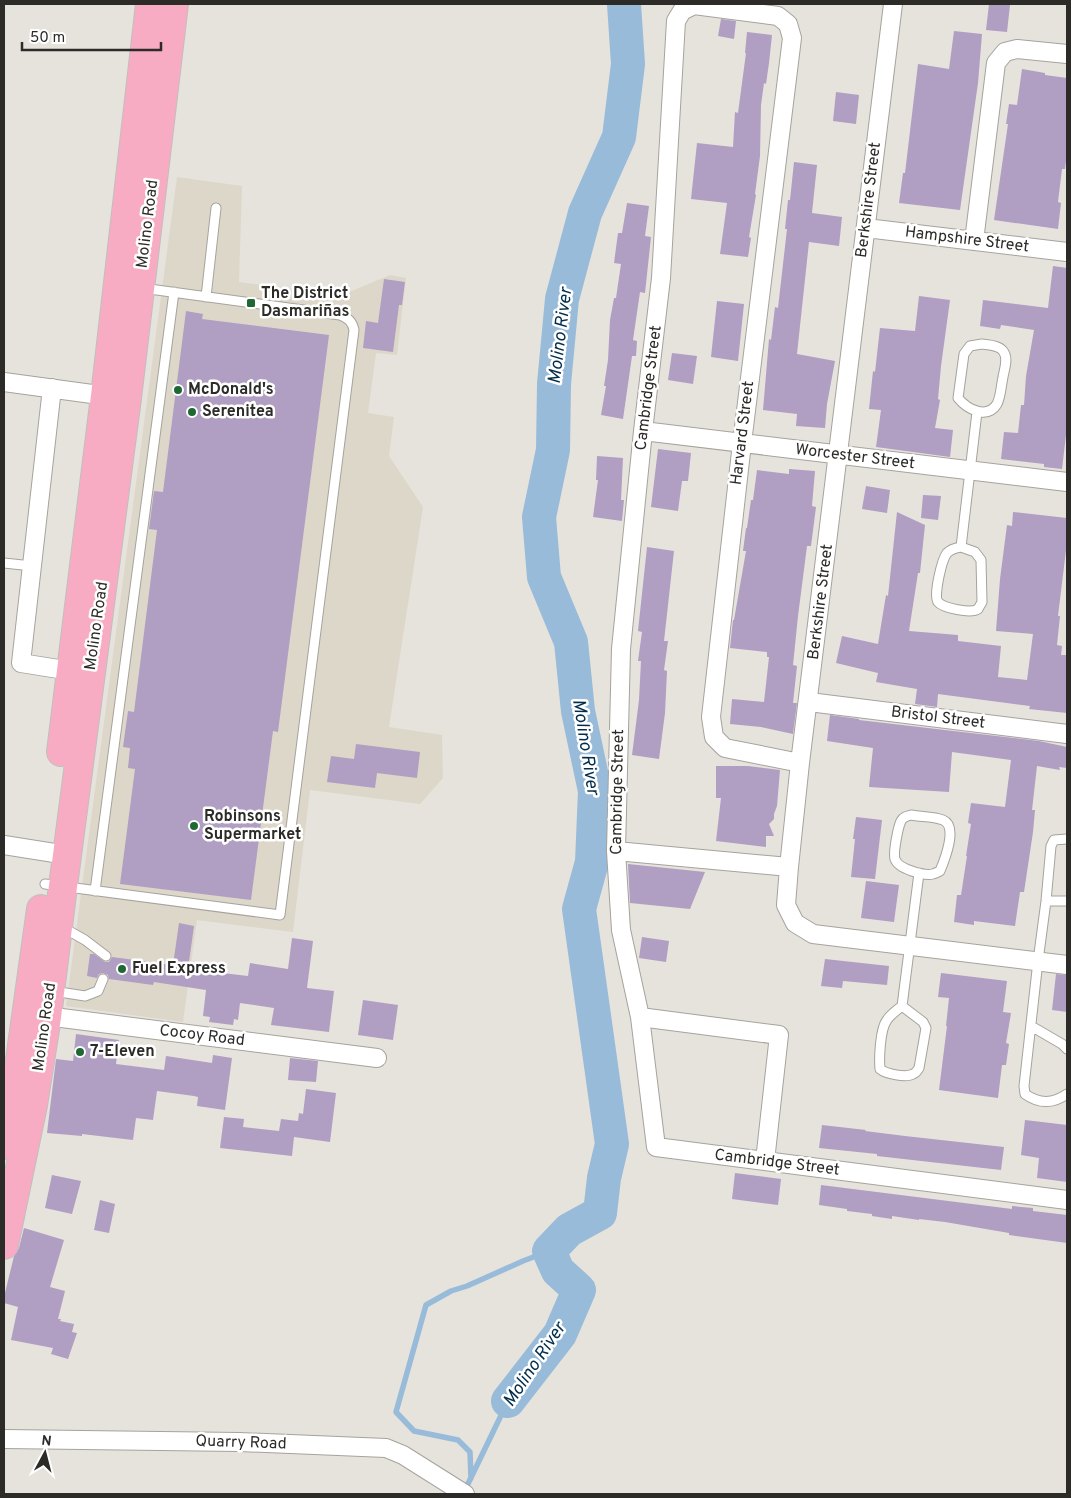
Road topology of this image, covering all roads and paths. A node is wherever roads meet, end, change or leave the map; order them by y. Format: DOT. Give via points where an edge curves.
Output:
graph roads {
  1 [pos="150,4"];
  2 [pos="174,4"];
  3 [pos="893,4"];
  4 [pos="792,38"];
  5 [pos="1067,54"];
  6 [pos="216,208"];
  7 [pos="866,228"];
  8 [pos="974,241"];
  9 [pos="1067,252"];
  10 [pos="129,286"];
  11 [pos="174,292"];
  12 [pos="206,297"];
  13 [pos="4,382"];
  14 [pos="52,388"];
  15 [pos="116,397"];
  16 [pos="977,412"];
  17 [pos="644,432"];
  18 [pos="742,443"];
  19 [pos="838,455"];
  20 [pos="970,471"];
  21 [pos="1067,482"];
  22 [pos="961,547"];
  23 [pos="4,563"];
  24 [pos="32,566"];
  25 [pos="71,671"];
  26 [pos="809,702"];
  27 [pos="1067,734"];
  28 [pos="800,764"];
  29 [pos="1067,839"];
  30 [pos="4,845"];
  31 [pos="616,851"];
  32 [pos="58,853"];
  33 [pos="789,867"];
  34 [pos="919,873"];
  35 [pos="54,885"];
  36 [pos="95,891"];
  37 [pos="1046,901"];
  38 [pos="1067,901"];
  39 [pos="58,925"];
  40 [pos="910,946"];
  41 [pos="106,956"];
  42 [pos="1038,961"];
  43 [pos="1067,964"];
  44 [pos="102,978"];
  45 [pos="902,1006"];
  46 [pos="42,1007"];
  47 [pos="640,1017"];
  48 [pos="1031,1026"];
  49 [pos="1067,1048"];
  50 [pos="378,1058"];
  51 [pos="18,1092"];
  52 [pos="1067,1094"];
  53 [pos="4,1144"];
  54 [pos="766,1161"];
  55 [pos="1067,1200"];
  56 [pos="4,1245"];
  57 [pos="4,1440"];
  58 [pos="464,1494"];
  1 -- 10 [label="main road, Molino Road"];
  2 -- 10 [label="main road, Molino Road"];
  3 -- 7 [label="street, Berkshire Street"];
  4 -- 17 [label="street, Cambridge Street" via="788,24 778,16 694,5 682,10 676,21 661,278"];
  4 -- 18 [label="street, Harvard Street"];
  5 -- 8 [label="street" via="1017,49 1006,52 996,63"];
  6 -- 12 [label="lane"];
  7 -- 8 [label="street, Hampshire Street"];
  7 -- 19 [label="street, Berkshire Street"];
  8 -- 9 [label="street, Hampshire Street"];
  10 -- 11 [label="lane"];
  10 -- 15 [label="main road, Molino Road"];
  11 -- 12 [label="lane"];
  11 -- 36 [label="lane"];
  12 -- 36 [label="lane" via="340,315 352,322 354,330 280,916"];
  13 -- 14 [label="street"];
  14 -- 15 [label="street"];
  14 -- 24 [label="street"];
  15 -- 25 [label="main road, Molino Road"];
  15 -- 32 [label="main road, Molino Road"];
  16 -- 16 [label="lane" via="958,398 964,354 970,346 982,344 1004,351 1006,358 996,406 989,411"];
  16 -- 20 [label="lane"];
  17 -- 18 [label="street, Worcester Street"];
  17 -- 31 [label="street, Cambridge Street" via="621,648"];
  18 -- 19 [label="street, Worcester Street"];
  18 -- 28 [label="street, Harvard Street" via="711,717 714,737 725,748"];
  19 -- 20 [label="street, Worcester Street"];
  19 -- 26 [label="street, Berkshire Street"];
  20 -- 21 [label="street, Worcester Street"];
  20 -- 22 [label="lane"];
  22 -- 22 [label="lane" via="975,552 981,560 982,602 972,611 946,607 935,597 943,558 952,549"];
  23 -- 24 [label="lane"];
  24 -- 25 [label="street" via="21,662"];
  25 -- 32 [label="main road, Molino Road"];
  26 -- 27 [label="street, Bristol Street"];
  26 -- 28 [label="street, Berkshire Street"];
  28 -- 33 [label="street, Berkshire Street"];
  29 -- 37 [label="lane" via="1054,840 1051,846"];
  30 -- 32 [label="street"];
  31 -- 33 [label="street"];
  31 -- 47 [label="street, Cambridge Street" via="621,930"];
  32 -- 35 [label="main road, Molino Road"];
  33 -- 40 [label="street, Berkshire Street" via="786,905 795,923 813,934"];
  34 -- 34 [label="lane" via="940,871 951,834 950,826 944,820 911,815 900,822 895,861 901,867"];
  34 -- 40 [label="lane"];
  35 -- 36 [label="lane"];
  35 -- 39 [label="main road, Molino Road"];
  35 -- 46 [label="main road, Molino Road"];
  37 -- 38 [label="lane"];
  37 -- 42 [label="lane"];
  39 -- 41 [label="lane"];
  39 -- 46 [label="main road, Molino Road"];
  40 -- 42 [label="street, Berkshire Street"];
  40 -- 45 [label="lane"];
  42 -- 43 [label="street, Berkshire Street"];
  42 -- 48 [label="lane"];
  44 -- 46 [label="lane" via="98,991"];
  45 -- 45 [label="lane" via="884,1027 880,1069 886,1073 911,1076 919,1068 926,1028"];
  46 -- 50 [label="street, Cocoy Road"];
  46 -- 51 [label="main road, Molino Road"];
  47 -- 54 [label="street, Cambridge Street" via="656,1147"];
  47 -- 54 [label="street" via="779,1035"];
  48 -- 49 [label="lane"];
  48 -- 52 [label="lane" via="1025,1094 1051,1102"];
  51 -- 53 [label="main road, Molino Road"];
  51 -- 56 [label="main road, Molino Road"];
  54 -- 55 [label="street, Cambridge Street"];
  57 -- 58 [label="street, Quarry Road" via="238,1442 386,1448 403,1455"];
}
